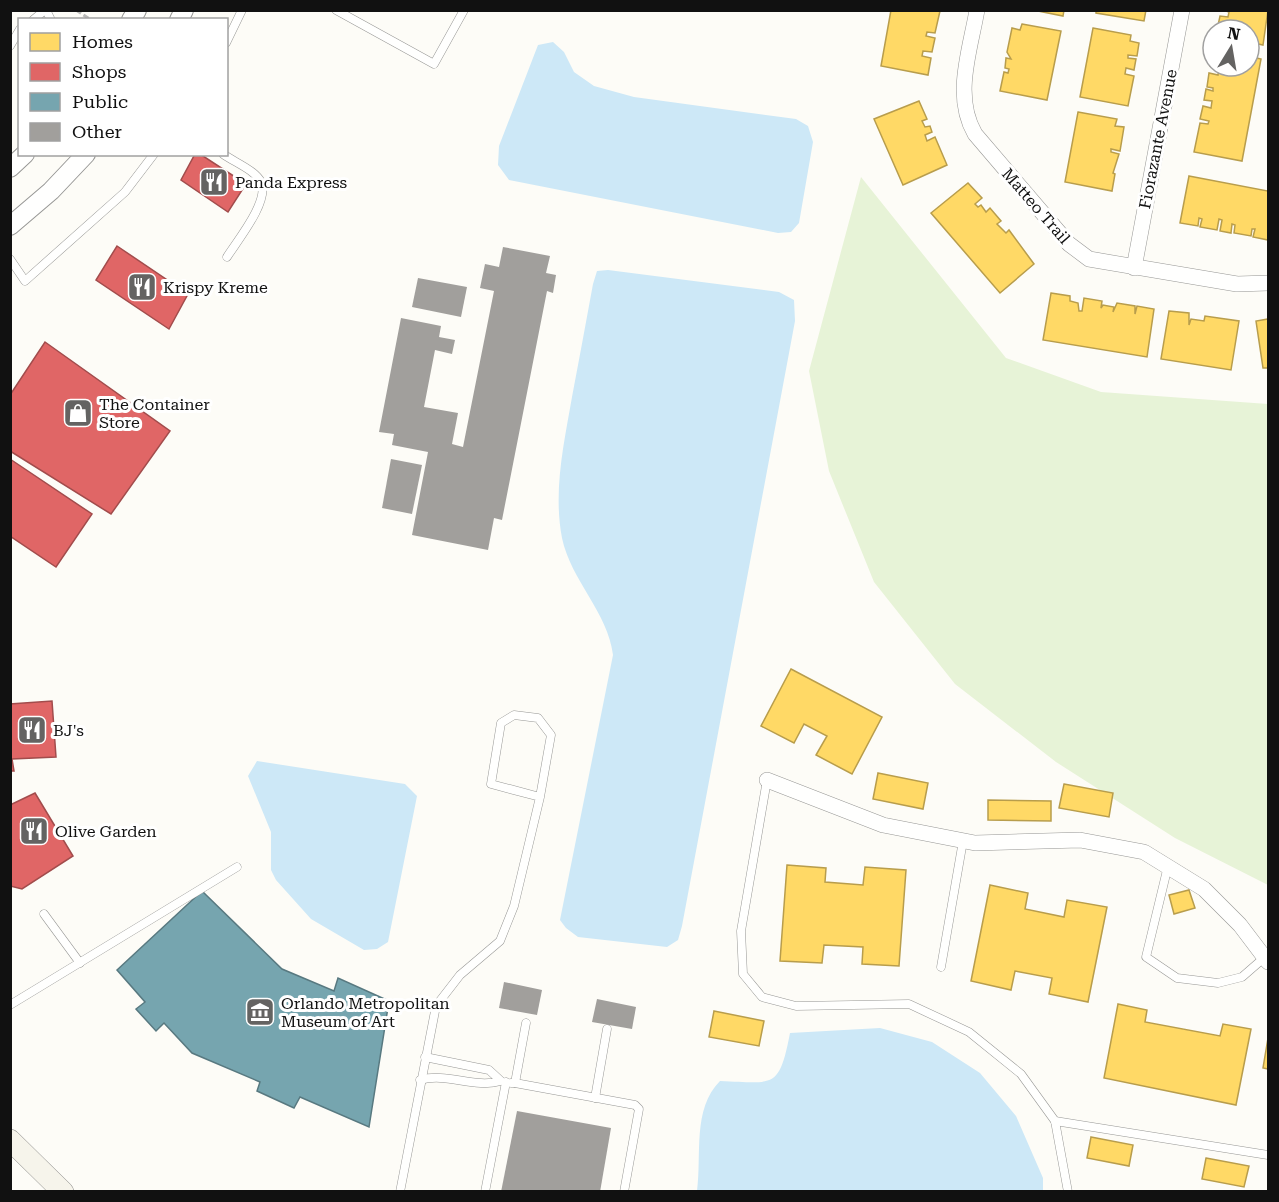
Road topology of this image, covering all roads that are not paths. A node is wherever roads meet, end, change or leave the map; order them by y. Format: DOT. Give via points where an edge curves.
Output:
graph roads {
  1 [pos="242,10"];
  2 [pos="336,10"];
  3 [pos="464,10"];
  4 [pos="977,10"];
  5 [pos="1182,10"];
  6 [pos="18,32"];
  7 [pos="228,39"];
  8 [pos="10,46"];
  9 [pos="23,156"];
  10 [pos="84,156"];
  11 [pos="152,156"];
  12 [pos="226,156"];
  13 [pos="10,168"];
  14 [pos="10,226"];
  15 [pos="227,257"];
  16 [pos="10,259"];
  17 [pos="1134,268"];
  18 [pos="1269,283"];
  19 [pos="767,780"];
  20 [pos="540,797"];
  21 [pos="963,841"];
  22 [pos="1168,866"];
  23 [pos="237,867"];
  24 [pos="44,914"];
  25 [pos="1267,959"];
  26 [pos="80,963"];
  27 [pos="941,967"];
  28 [pos="10,1005"];
  29 [pos="526,1023"];
  30 [pos="607,1029"];
  31 [pos="425,1057"];
  32 [pos="420,1080"];
  33 [pos="503,1081"];
  34 [pos="515,1083"];
  35 [pos="594,1098"];
  36 [pos="1055,1121"];
  37 [pos="10,1140"];
  38 [pos="1269,1155"];
  39 [pos="63,1191"];
  40 [pos="400,1191"];
  41 [pos="485,1191"];
  42 [pos="624,1191"];
  43 [pos="1068,1191"];
  1 -- 7 [label="lane"];
  2 -- 3 [label="lane" via="434,64"];
  4 -- 17 [label="street, Matteo Trail" via="963,90 964,110 975,134 1074,250 1097,262"];
  5 -- 17 [label="street, Fiorazante Avenue"];
  6 -- 8 [label="lane"];
  9 -- 13 [label="street"];
  10 -- 14 [label="street"];
  11 -- 16 [label="lane" via="125,192 25,281"];
  12 -- 15 [label="lane" via="257,177 263,193"];
  17 -- 18 [label="street, Matteo Trail" via="1237,284"];
  19 -- 21 [label="street" via="883,825"];
  19 -- 36 [label="lane" via="741,931 743,974 762,997 796,1006 909,1004 969,1032 1004,1060 1021,1074"];
  20 -- 20 [label="lane" via="551,735 538,718 514,715 501,723 491,784"];
  20 -- 31 [label="lane" via="514,906 500,941 460,975 436,1006"];
  21 -- 22 [label="street" via="1080,840 1144,852"];
  21 -- 27 [label="lane"];
  22 -- 25 [label="street" via="1204,889"];
  22 -- 25 [label="lane" via="1146,957 1177,978 1218,983 1242,977"];
  23 -- 26 [label="lane"];
  24 -- 26 [label="lane"];
  26 -- 28 [label="lane"];
  29 -- 34 [label="lane"];
  30 -- 35 [label="lane"];
  31 -- 32 [label="lane"];
  31 -- 33 [label="lane" via="489,1070"];
  32 -- 33 [label="lane" via="433,1077 486,1085"];
  32 -- 40 [label="lane"];
  33 -- 34 [label="lane"];
  33 -- 41 [label="lane"];
  34 -- 35 [label="lane"];
  35 -- 42 [label="lane" via="639,1108"];
  36 -- 38 [label="lane"];
  36 -- 43 [label="lane"];
  37 -- 39 [label="main road"];
}
